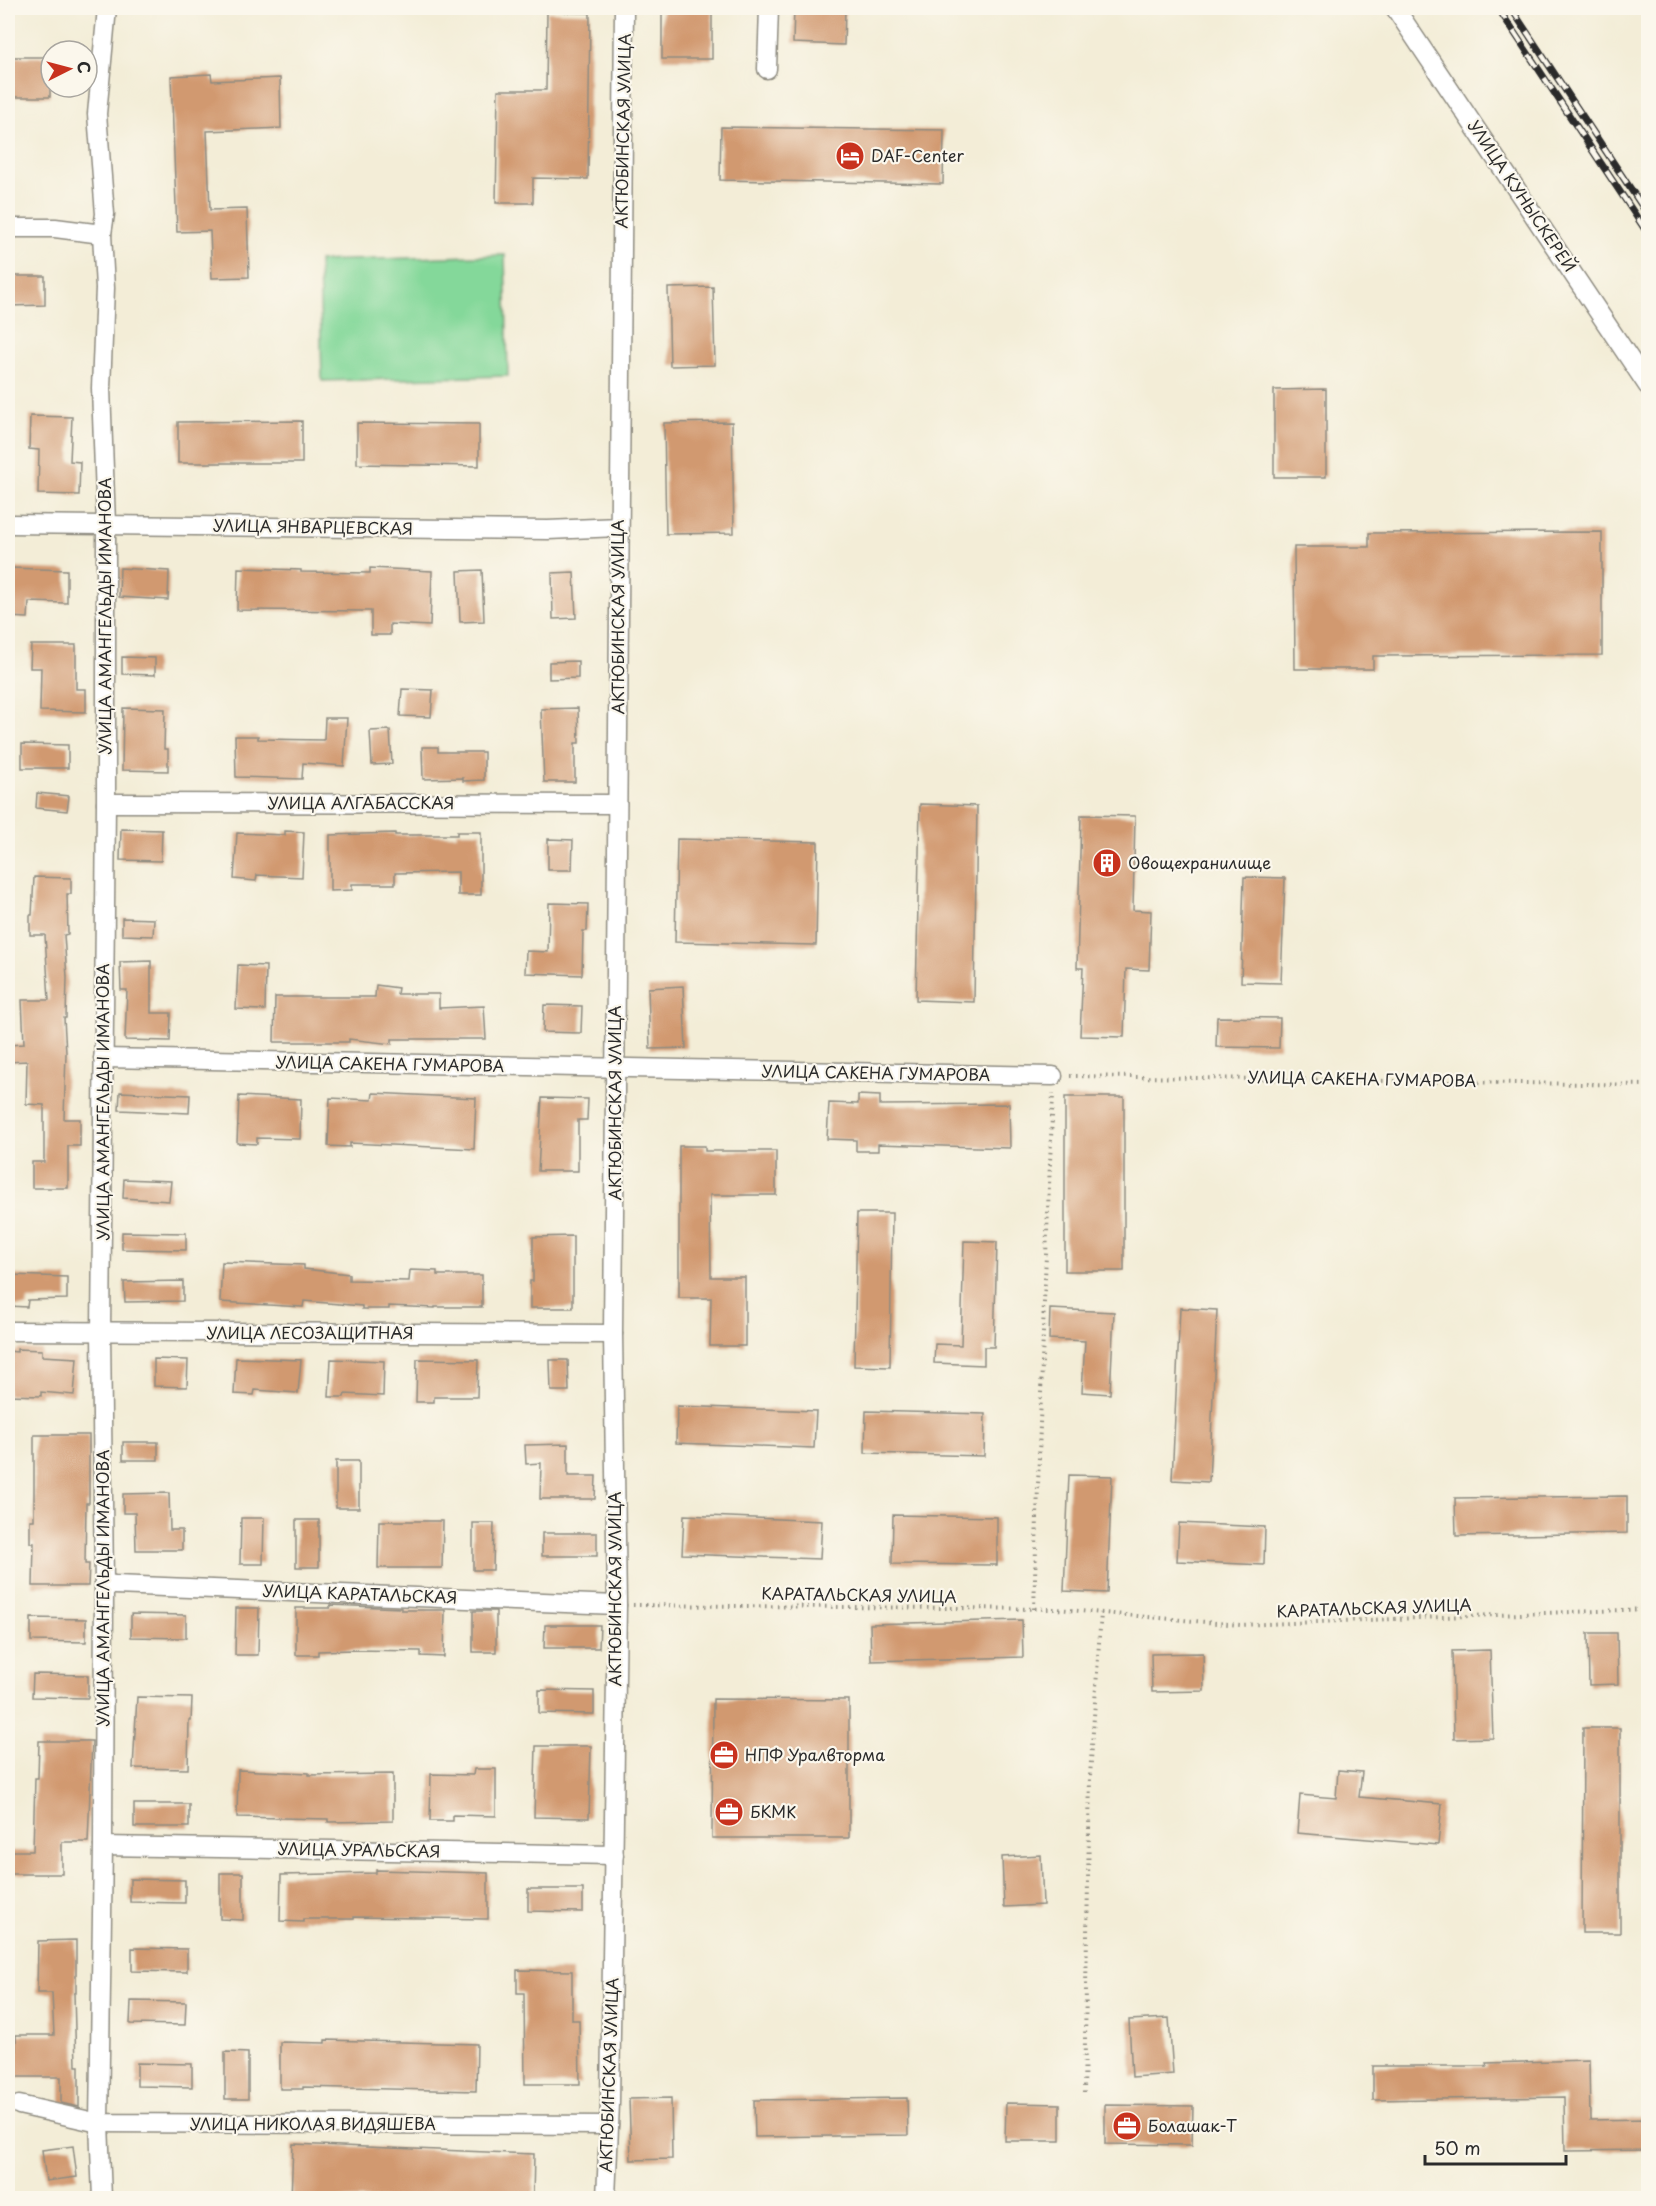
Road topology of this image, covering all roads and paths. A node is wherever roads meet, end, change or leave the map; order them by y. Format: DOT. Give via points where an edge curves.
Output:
graph roads {
  1 [pos="107,8"];
  2 [pos="624,8"];
  3 [pos="769,8"];
  4 [pos="1395,8"];
  5 [pos="767,69"];
  6 [pos="8,228"];
  7 [pos="102,234"];
  8 [pos="1648,386"];
  9 [pos="8,524"];
  10 [pos="106,524"];
  11 [pos="619,527"];
  12 [pos="106,803"];
  13 [pos="617,804"];
  14 [pos="103,1058"];
  15 [pos="615,1069"];
  16 [pos="1053,1076"];
  17 [pos="1648,1084"];
  18 [pos="8,1331"];
  19 [pos="101,1332"];
  20 [pos="613,1334"];
  21 [pos="104,1583"];
  22 [pos="617,1605"];
  23 [pos="1034,1609"];
  24 [pos="1648,1609"];
  25 [pos="1101,1613"];
  26 [pos="104,1846"];
  27 [pos="614,1855"];
  28 [pos="1084,2093"];
  29 [pos="19,2105"];
  30 [pos="99,2123"];
  31 [pos="609,2125"];
  32 [pos="102,2199"];
  33 [pos="606,2199"];
  1 -- 7 [label="street, УЛИЦА АМАНГЕЛЬДЫ ИМАНОВА" via="97,114 105,214"];
  2 -- 11 [label="street, АКТЮБИНСКАЯ УЛИЦА"];
  3 -- 5 [label="street"];
  4 -- 8 [label="street, УЛИЦА КУНЫСКЕРЕЙ"];
  6 -- 7 [label="street"];
  7 -- 10 [label="street, УЛИЦА АМАНГЕЛЬДЫ ИМАНОВА" via="105,288 101,388"];
  9 -- 10 [label="street, УЛИЦА ЯНВАРЦЕВСКАЯ"];
  10 -- 11 [label="street, УЛИЦА ЯНВАРЦЕВСКАЯ" via="526,530"];
  10 -- 12 [label="street, УЛИЦА АМАНГЕЛЬДЫ ИМАНОВА"];
  11 -- 13 [label="street, АКТЮБИНСКАЯ УЛИЦА"];
  12 -- 13 [label="street, УЛИЦА АЛГАБАССКАЯ"];
  12 -- 14 [label="street, УЛИЦА АМАНГЕЛЬДЫ ИМАНОВА"];
  13 -- 15 [label="street, АКТЮБИНСКАЯ УЛИЦА"];
  14 -- 15 [label="street, УЛИЦА САКЕНА ГУМАРОВА"];
  14 -- 19 [label="street, УЛИЦА АМАНГЕЛЬДЫ ИМАНОВА"];
  15 -- 16 [label="street, УЛИЦА САКЕНА ГУМАРОВА"];
  15 -- 20 [label="street, АКТЮБИНСКАЯ УЛИЦА"];
  16 -- 17 [label="path, УЛИЦА САКЕНА ГУМАРОВА"];
  16 -- 23 [label="path"];
  18 -- 19 [label="street, УЛИЦА ЛЕСОЗАЩИТНАЯ"];
  19 -- 20 [label="street, УЛИЦА ЛЕСОЗАЩИТНАЯ"];
  19 -- 21 [label="street, УЛИЦА АМАНГЕЛЬДЫ ИМАНОВА"];
  20 -- 22 [label="street, АКТЮБИНСКАЯ УЛИЦА"];
  21 -- 22 [label="street, УЛИЦА КАРАТАЛЬСКАЯ"];
  21 -- 26 [label="street, УЛИЦА АМАНГЕЛЬДЫ ИМАНОВА"];
  22 -- 23 [label="path, КАРАТАЛЬСКАЯ УЛИЦА"];
  22 -- 27 [label="street, АКТЮБИНСКАЯ УЛИЦА"];
  23 -- 25 [label="path, КАРАТАЛЬСКАЯ УЛИЦА"];
  24 -- 25 [label="path, КАРАТАЛЬСКАЯ УЛИЦА" via="1240,1625"];
  25 -- 28 [label="path" via="1090,1776"];
  26 -- 27 [label="street, УЛИЦА УРАЛЬСКАЯ"];
  26 -- 30 [label="street, УЛИЦА АМАНГЕЛЬДЫ ИМАНОВА"];
  27 -- 31 [label="street, АКТЮБИНСКАЯ УЛИЦА"];
  29 -- 30 [label="street, УЛИЦА НИКОЛАЯ ВИДЯШЕВА"];
  30 -- 31 [label="street, УЛИЦА НИКОЛАЯ ВИДЯШЕВА"];
  30 -- 32 [label="street, УЛИЦА АМАНГЕЛЬДЫ ИМАНОВА"];
  31 -- 33 [label="street, АКТЮБИНСКАЯ УЛИЦА"];
}
